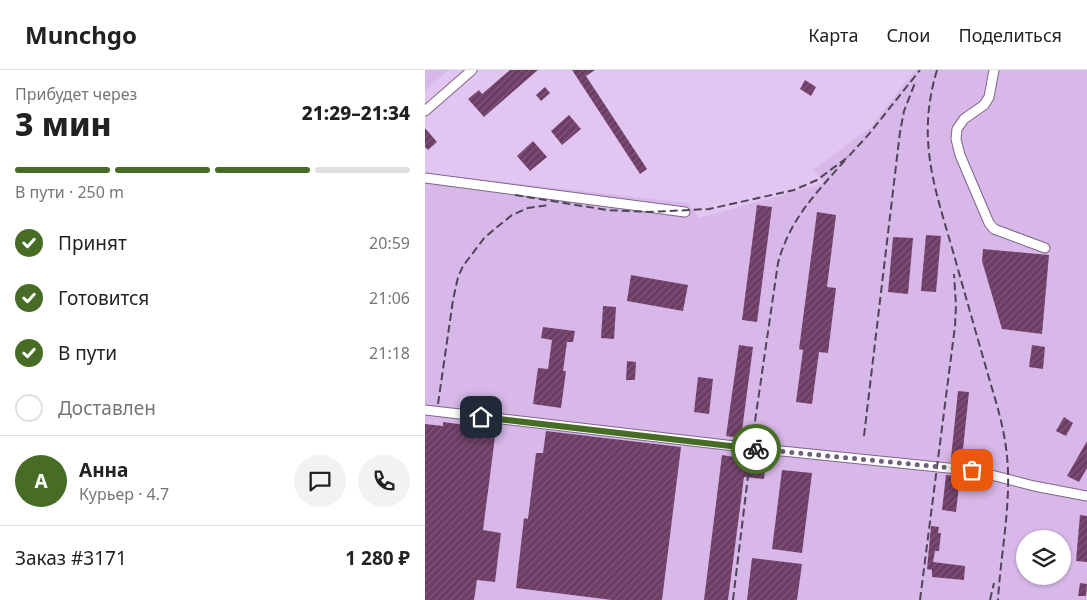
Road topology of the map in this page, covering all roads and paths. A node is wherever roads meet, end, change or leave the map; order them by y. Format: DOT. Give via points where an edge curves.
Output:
graph roads {
  1 [pos="472,70"];
  2 [pos="994,70"];
  3 [pos="425,111"];
  4 [pos="425,178"];
  5 [pos="685,212"];
  6 [pos="1045,248"];
  7 [pos="425,410"];
  8 [pos="1087,496"];
  1 -- 3 [label="street"];
  2 -- 6 [label="street" via="989,97 984,105 963,119 957,129 960,155 994,229"];
  4 -- 5 [label="street"];
  7 -- 8 [label="street" via="958,468"];
}
